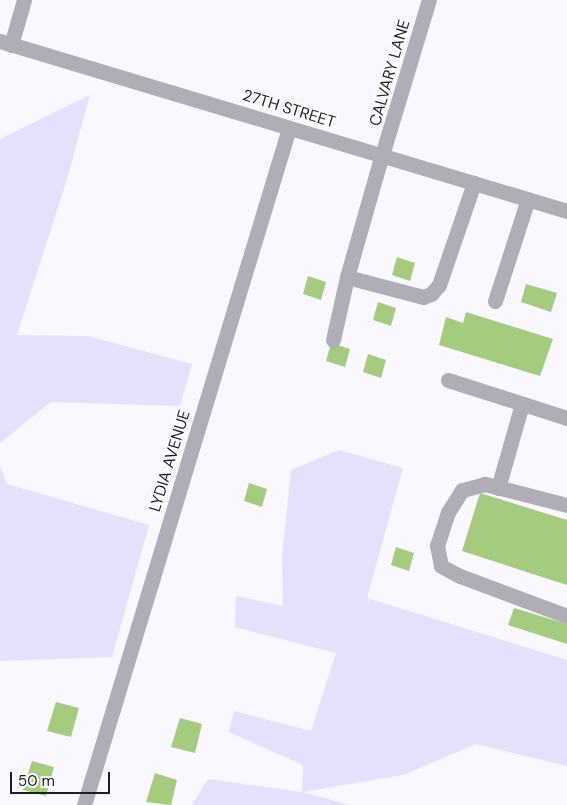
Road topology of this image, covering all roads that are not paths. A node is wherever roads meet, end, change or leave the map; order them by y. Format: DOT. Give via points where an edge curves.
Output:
graph roads {
  1 [pos="24,0"];
  2 [pos="429,0"];
  3 [pos="6,43"];
  4 [pos="289,128"];
  5 [pos="384,156"];
  6 [pos="474,183"];
  7 [pos="528,199"];
  8 [pos="567,211"];
  9 [pos="347,277"];
  10 [pos="495,301"];
  11 [pos="333,340"];
  12 [pos="448,380"];
  13 [pos="522,404"];
  14 [pos="567,418"];
  15 [pos="498,488"];
  16 [pos="567,505"];
  17 [pos="567,616"];
  18 [pos="84,805"];
  1 -- 3 [label="street"];
  2 -- 5 [label="street, CALVARY LANE"];
  3 -- 4 [label="street, 27TH STREET"];
  4 -- 5 [label="street, 27TH STREET"];
  4 -- 18 [label="street, LYDIA AVENUE"];
  5 -- 6 [label="street, 27TH STREET"];
  5 -- 9 [label="street, CALVARY LANE"];
  6 -- 7 [label="street, 27TH STREET"];
  6 -- 9 [label="street" via="439,285 431,294 422,297"];
  7 -- 8 [label="street, 27TH STREET"];
  7 -- 10 [label="street"];
  9 -- 11 [label="street, CALVARY LANE"];
  12 -- 13 [label="street"];
  13 -- 14 [label="street"];
  13 -- 15 [label="street"];
  15 -- 16 [label="street"];
  15 -- 17 [label="street" via="486,484 462,490 448,512 437,545 441,566"];
}
